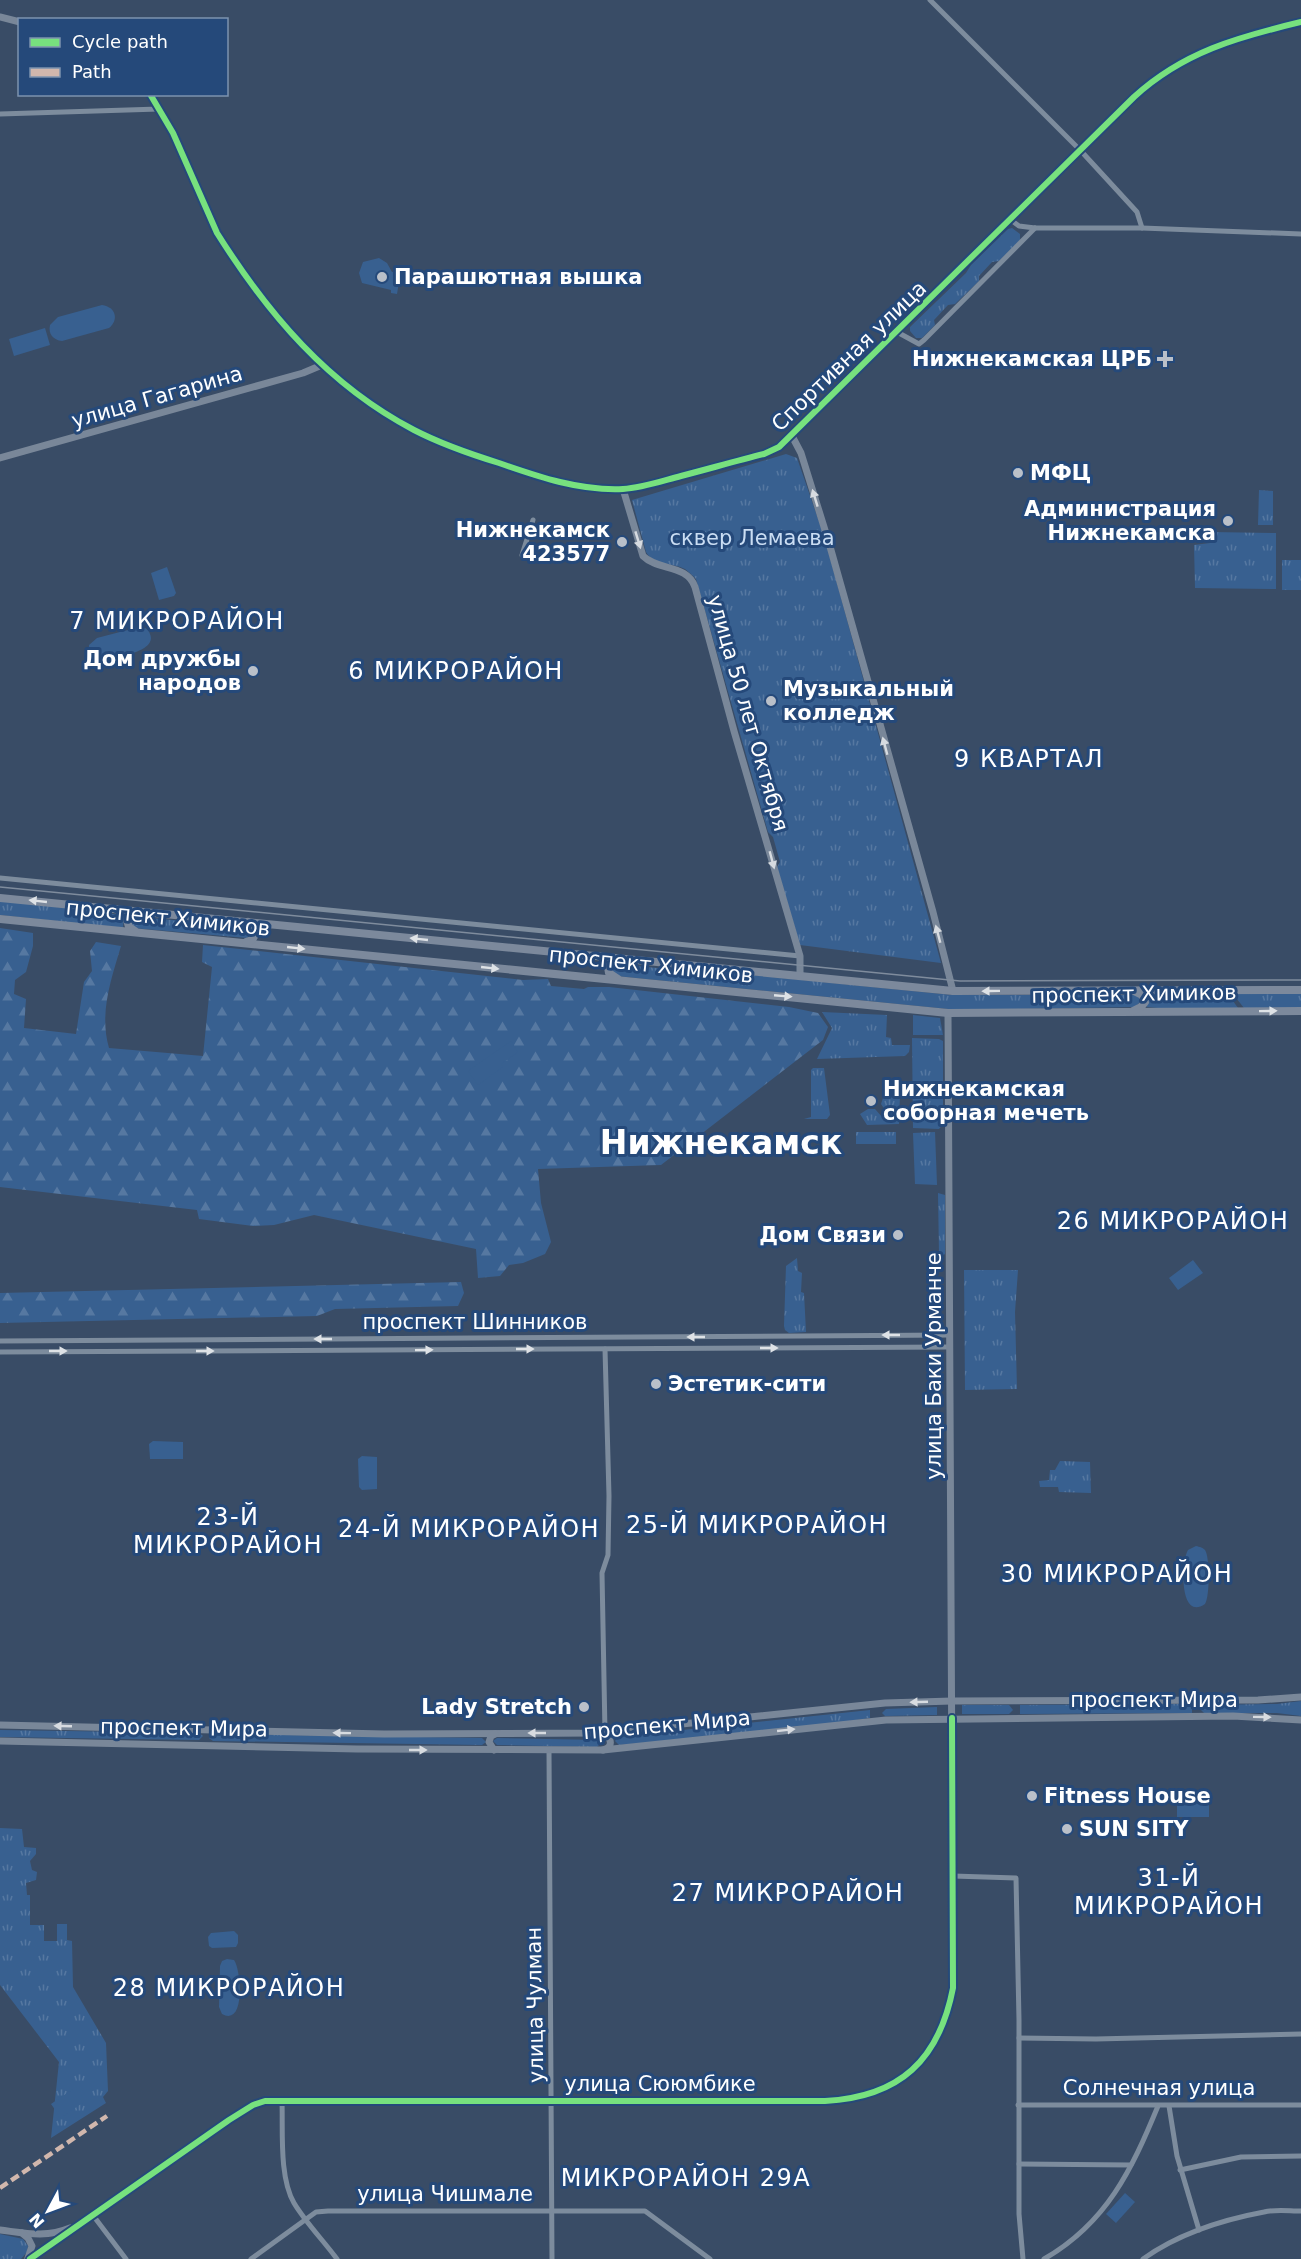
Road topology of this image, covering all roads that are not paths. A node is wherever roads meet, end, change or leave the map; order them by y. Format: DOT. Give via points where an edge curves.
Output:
graph roads {
  1 [pos="930,0"];
  2 [pos="0,17"];
  3 [pos="18,22"];
  4 [pos="1301,22"];
  5 [pos="151,96"];
  6 [pos="159,109"];
  7 [pos="0,114"];
  8 [pos="1081,152"];
  9 [pos="1011,220"];
  10 [pos="1035,228"];
  11 [pos="1142,228"];
  12 [pos="1301,234"];
  13 [pos="897,332"];
  14 [pos="322,365"];
  15 [pos="792,436"];
  16 [pos="0,458"];
  17 [pos="623,489"];
  18 [pos="533,520"];
  19 [pos="522,555"];
  20 [pos="0,878"];
  21 [pos="0,898"];
  22 [pos="137,912"];
  23 [pos="0,919"];
  24 [pos="247,922"];
  25 [pos="139,933"];
  26 [pos="243,943"];
  27 [pos="800,957"];
  28 [pos="624,959"];
  29 [pos="800,976"];
  30 [pos="620,981"];
  31 [pos="1133,990"];
  32 [pos="1301,990"];
  33 [pos="952,991"];
  34 [pos="1301,1011"];
  35 [pos="1130,1012"];
  36 [pos="948,1013"];
  37 [pos="950,1335"];
  38 [pos="0,1341"];
  39 [pos="950,1347"];
  40 [pos="606,1349"];
  41 [pos="0,1352"];
  42 [pos="1301,1697"];
  43 [pos="1205,1700"];
  44 [pos="952,1701"];
  45 [pos="1008,1701"];
  46 [pos="885,1703"];
  47 [pos="1206,1716"];
  48 [pos="952,1718"];
  49 [pos="1008,1718"];
  50 [pos="886,1720"];
  51 [pos="1301,1720"];
  52 [pos="0,1725"];
  53 [pos="206,1731"];
  54 [pos="605,1733"];
  55 [pos="495,1734"];
  56 [pos="0,1741"];
  57 [pos="206,1746"];
  58 [pos="494,1750"];
  59 [pos="549,1750"];
  60 [pos="603,1750"];
  61 [pos="953,1876"];
  62 [pos="1301,2034"];
  63 [pos="1019,2038"];
  64 [pos="552,2100"];
  65 [pos="282,2101"];
  66 [pos="1301,2104"];
  67 [pos="1018,2105"];
  68 [pos="1158,2106"];
  69 [pos="1169,2106"];
  70 [pos="1301,2156"];
  71 [pos="1019,2164"];
  72 [pos="1131,2165"];
  73 [pos="1180,2170"];
  74 [pos="553,2210"];
  75 [pos="1301,2211"];
  76 [pos="92,2214"];
  77 [pos="306,2218"];
  78 [pos="75,2226"];
  79 [pos="0,2230"];
  80 [pos="1199,2230"];
  81 [pos="22,2233"];
  82 [pos="29,2259"];
  83 [pos="126,2259"];
  84 [pos="251,2259"];
  85 [pos="337,2259"];
  86 [pos="552,2259"];
  87 [pos="710,2259"];
  88 [pos="1023,2259"];
  89 [pos="1044,2259"];
  90 [pos="1143,2259"];
  1 -- 8 [label="street"];
  2 -- 3 [label="street"];
  4 -- 8 [label="street, Спортивная улица" via="1231,40 1171,68 1140,91"];
  5 -- 6 [label="street, Спортивная улица"];
  6 -- 7 [label="street"];
  6 -- 14 [label="street, Спортивная улица" via="224,244 271,311"];
  8 -- 9 [label="street, Спортивная улица"];
  8 -- 11 [label="street" via="1137,212"];
  9 -- 10 [label="street" via="1019,226"];
  9 -- 13 [label="street, Спортивная улица"];
  10 -- 11 [label="street"];
  10 -- 13 [label="street" via="919,344"];
  11 -- 12 [label="street"];
  13 -- 15 [label="street, Спортивная улица"];
  14 -- 16 [label="street, улица Гагарина"];
  14 -- 17 [label="street, Спортивная улица" via="397,421 467,453 556,482"];
  15 -- 17 [label="street, Спортивная улица" via="764,454"];
  33 -- 15 [label="street, one-way" via="829,543"];
  17 -- 27 [label="street, улица 50 лет Октября, one-way" via="645,558 685,574 694,583"];
  18 -- 19 [label="street"];
  20 -- 27 [label="street"];
  22 -- 21 [label="main road, проспект Химиков, one-way"];
  22 -- 24 [label="main road, проспект Химиков"];
  22 -- 25 [label="main road" via="129,915 127,922 130,929"];
  23 -- 25 [label="main road, проспект Химиков"];
  24 -- 26 [label="main road" via="254,927 255,935"];
  28 -- 24 [label="main road, проспект Химиков, one-way"];
  25 -- 26 [label="main road, проспект Химиков"];
  26 -- 30 [label="main road, проспект Химиков, one-way"];
  27 -- 29 [label="street, улица 50 лет Октября"];
  28 -- 29 [label="main road, проспект Химиков"];
  28 -- 30 [label="main road" via="608,967 609,973"];
  29 -- 33 [label="main road, проспект Химиков"];
  30 -- 36 [label="main road, проспект Химиков, one-way"];
  31 -- 32 [label="main road, проспект Химиков"];
  31 -- 33 [label="main road, проспект Химиков, one-way"];
  31 -- 35 [label="main road" via="1145,1002"];
  35 -- 34 [label="main road, проспект Химиков, one-way"];
  35 -- 36 [label="main road, проспект Химиков"];
  36 -- 37 [label="street, улица Баки Урманче"];
  37 -- 38 [label="street, проспект Шинников, one-way"];
  37 -- 39 [label="street, улица Баки Урманче"];
  40 -- 39 [label="street, проспект Шинников, one-way"];
  39 -- 44 [label="street, улица Баки Урманче"];
  41 -- 40 [label="street, проспект Шинников, one-way"];
  40 -- 54 [label="street" via="609,1496 608,1555 603,1573"];
  42 -- 43 [label="street, проспект Мира"];
  43 -- 45 [label="street, проспект Мира"];
  43 -- 47 [label="street" via="1197,1709"];
  44 -- 45 [label="street, проспект Мира"];
  44 -- 46 [label="street, проспект Мира, one-way"];
  44 -- 48 [label="street, улица Баки Урманче"];
  45 -- 49 [label="street" via="1017,1710"];
  46 -- 50 [label="street" via="877,1712"];
  46 -- 54 [label="street, проспект Мира"];
  47 -- 49 [label="street, проспект Мира"];
  47 -- 51 [label="street, проспект Мира, one-way"];
  48 -- 49 [label="street, проспект Мира"];
  48 -- 50 [label="street, проспект Мира"];
  48 -- 61 [label="street, улица Сююмбике"];
  60 -- 50 [label="street, проспект Мира, one-way"];
  53 -- 52 [label="street, проспект Мира, one-way"];
  55 -- 53 [label="street, проспект Мира, one-way"];
  53 -- 57 [label="street"];
  54 -- 55 [label="street, проспект Мира, one-way"];
  54 -- 60 [label="street" via="610,1743"];
  55 -- 58 [label="street" via="489,1742"];
  56 -- 57 [label="street, проспект Мира"];
  57 -- 58 [label="street, проспект Мира, one-way"];
  58 -- 59 [label="street, проспект Мира"];
  59 -- 60 [label="street, проспект Мира"];
  59 -- 64 [label="street, улица Чулман"];
  61 -- 63 [label="street" via="1016,1878"];
  61 -- 64 [label="street, улица Сююмбике" via="953,1989 948,2012 931,2049 913,2069 888,2087 825,2101"];
  62 -- 63 [label="street"];
  63 -- 67 [label="street"];
  64 -- 65 [label="street, улица Сююмбике"];
  64 -- 74 [label="street, улица Чулман"];
  65 -- 76 [label="street, улица Сююмбике" via="253,2105"];
  65 -- 77 [label="street" via="286,2176 294,2202"];
  66 -- 69 [label="street, Солнечная улица"];
  67 -- 68 [label="street, Солнечная улица"];
  67 -- 71 [label="street"];
  68 -- 69 [label="street, Солнечная улица"];
  68 -- 72 [label="street"];
  69 -- 73 [label="street"];
  70 -- 73 [label="street" via="1241,2157"];
  71 -- 72 [label="street"];
  71 -- 88 [label="street"];
  72 -- 89 [label="street" via="1092,2224"];
  73 -- 80 [label="street"];
  74 -- 77 [label="street, улица Чишмале" via="328,2211"];
  74 -- 86 [label="street, улица Чулман"];
  74 -- 87 [label="street, улица Чишмале" via="645,2211"];
  75 -- 80 [label="street" via="1266,2211"];
  76 -- 78 [label="street, улица Сююмбике"];
  76 -- 83 [label="street"];
  77 -- 84 [label="street, улица Чишмале"];
  77 -- 85 [label="street"];
  78 -- 81 [label="street" via="50,2235"];
  78 -- 82 [label="street, улица Сююмбике"];
  79 -- 81 [label="street"];
  80 -- 90 [label="street"];
  81 -- 82 [label="street" via="32,2247"];
}
